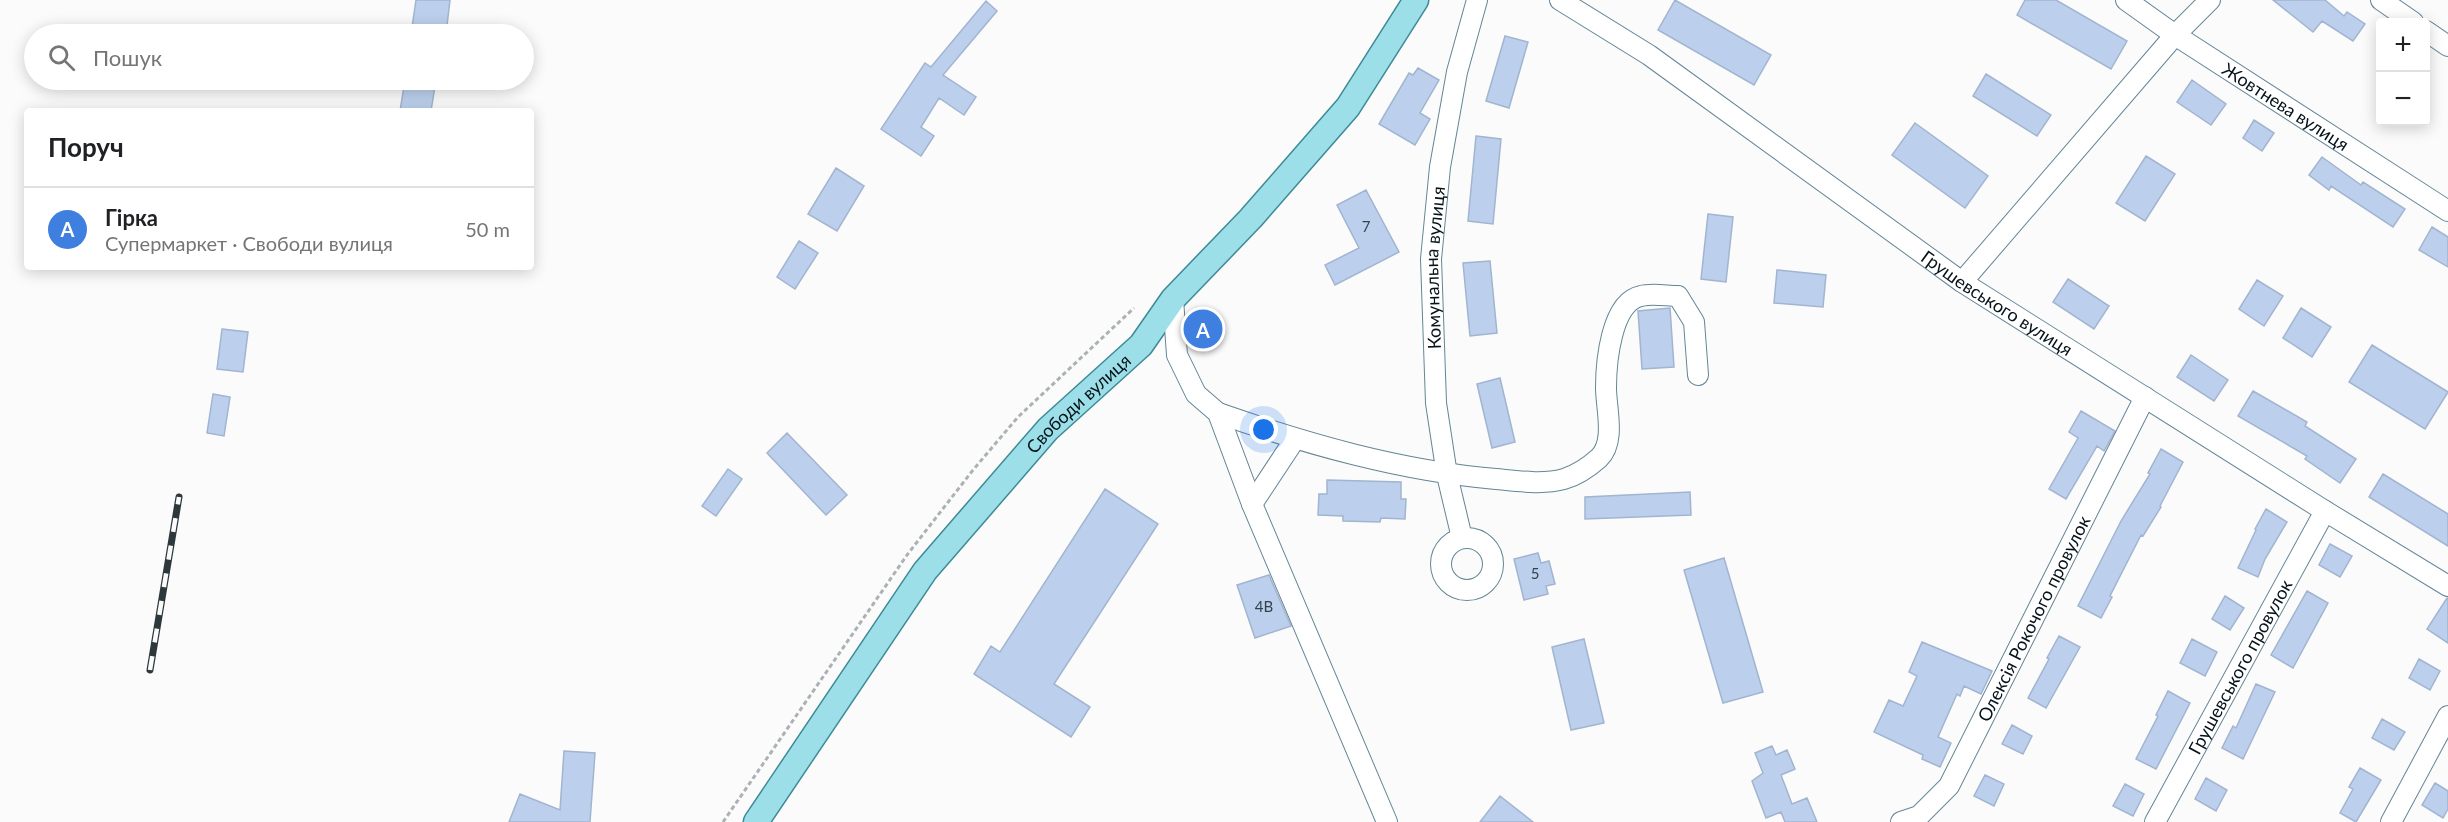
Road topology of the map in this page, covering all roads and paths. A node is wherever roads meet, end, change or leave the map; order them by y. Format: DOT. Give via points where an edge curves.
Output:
graph roads {
  1 [pos="1416,0"];
  2 [pos="1477,0"];
  3 [pos="1560,0"];
  4 [pos="2126,0"];
  5 [pos="2210,0"];
  6 [pos="2381,0"];
  7 [pos="2407,18"];
  8 [pos="2430,34"];
  9 [pos="2175,35"];
  10 [pos="2448,46"];
  11 [pos="2448,210"];
  12 [pos="1962,282"];
  13 [pos="1173,298"];
  14 [pos="1698,375"];
  15 [pos="2145,398"];
  16 [pos="1218,412"];
  17 [pos="1295,439"];
  18 [pos="1447,475"];
  19 [pos="1252,504"];
  20 [pos="2325,511"];
  21 [pos="1461,538"];
  22 [pos="2448,586"];
  23 [pos="2448,716"];
  24 [pos="756,822"];
  25 [pos="1387,822"];
  26 [pos="1901,822"];
  27 [pos="2155,822"];
  28 [pos="2391,822"];
  1 -- 13 [label="main road, Свободи вулиця" via="1348,107 1251,218"];
  2 -- 18 [label="street, Комунальна вулиця" via="1457,72 1440,167 1431,259 1436,403"];
  3 -- 12 [label="street, Грушевського вулиця" via="1649,55"];
  4 -- 9 [label="street, Жовтнева вулиця"];
  5 -- 9 [label="street"];
  6 -- 7 [label="street"];
  8 -- 10 [label="street"];
  9 -- 11 [label="street, Жовтнева вулиця"];
  9 -- 12 [label="street"];
  12 -- 15 [label="street, Грушевського вулиця"];
  13 -- 16 [label="street" via="1177,355 1196,394"];
  13 -- 24 [label="main road, Свободи вулиця" via="1141,345 1048,429 925,571"];
  14 -- 18 [label="street" via="1694,322 1678,296 1640,296 1624,306 1613,327 1606,386 1609,439 1602,456 1563,479 1526,481"];
  15 -- 20 [label="street, Грушевського вулиця"];
  15 -- 26 [label="street, Олексія Рокочого провулок" via="1949,786 1919,816"];
  16 -- 17 [label="street"];
  16 -- 19 [label="street"];
  17 -- 18 [label="street"];
  17 -- 19 [label="street"];
  18 -- 21 [label="street, Комунальна вулиця"];
  19 -- 25 [label="street"];
  20 -- 22 [label="street, Грушевського вулиця"];
  20 -- 27 [label="street, Грушевського провулок"];
  23 -- 28 [label="street"];
}
